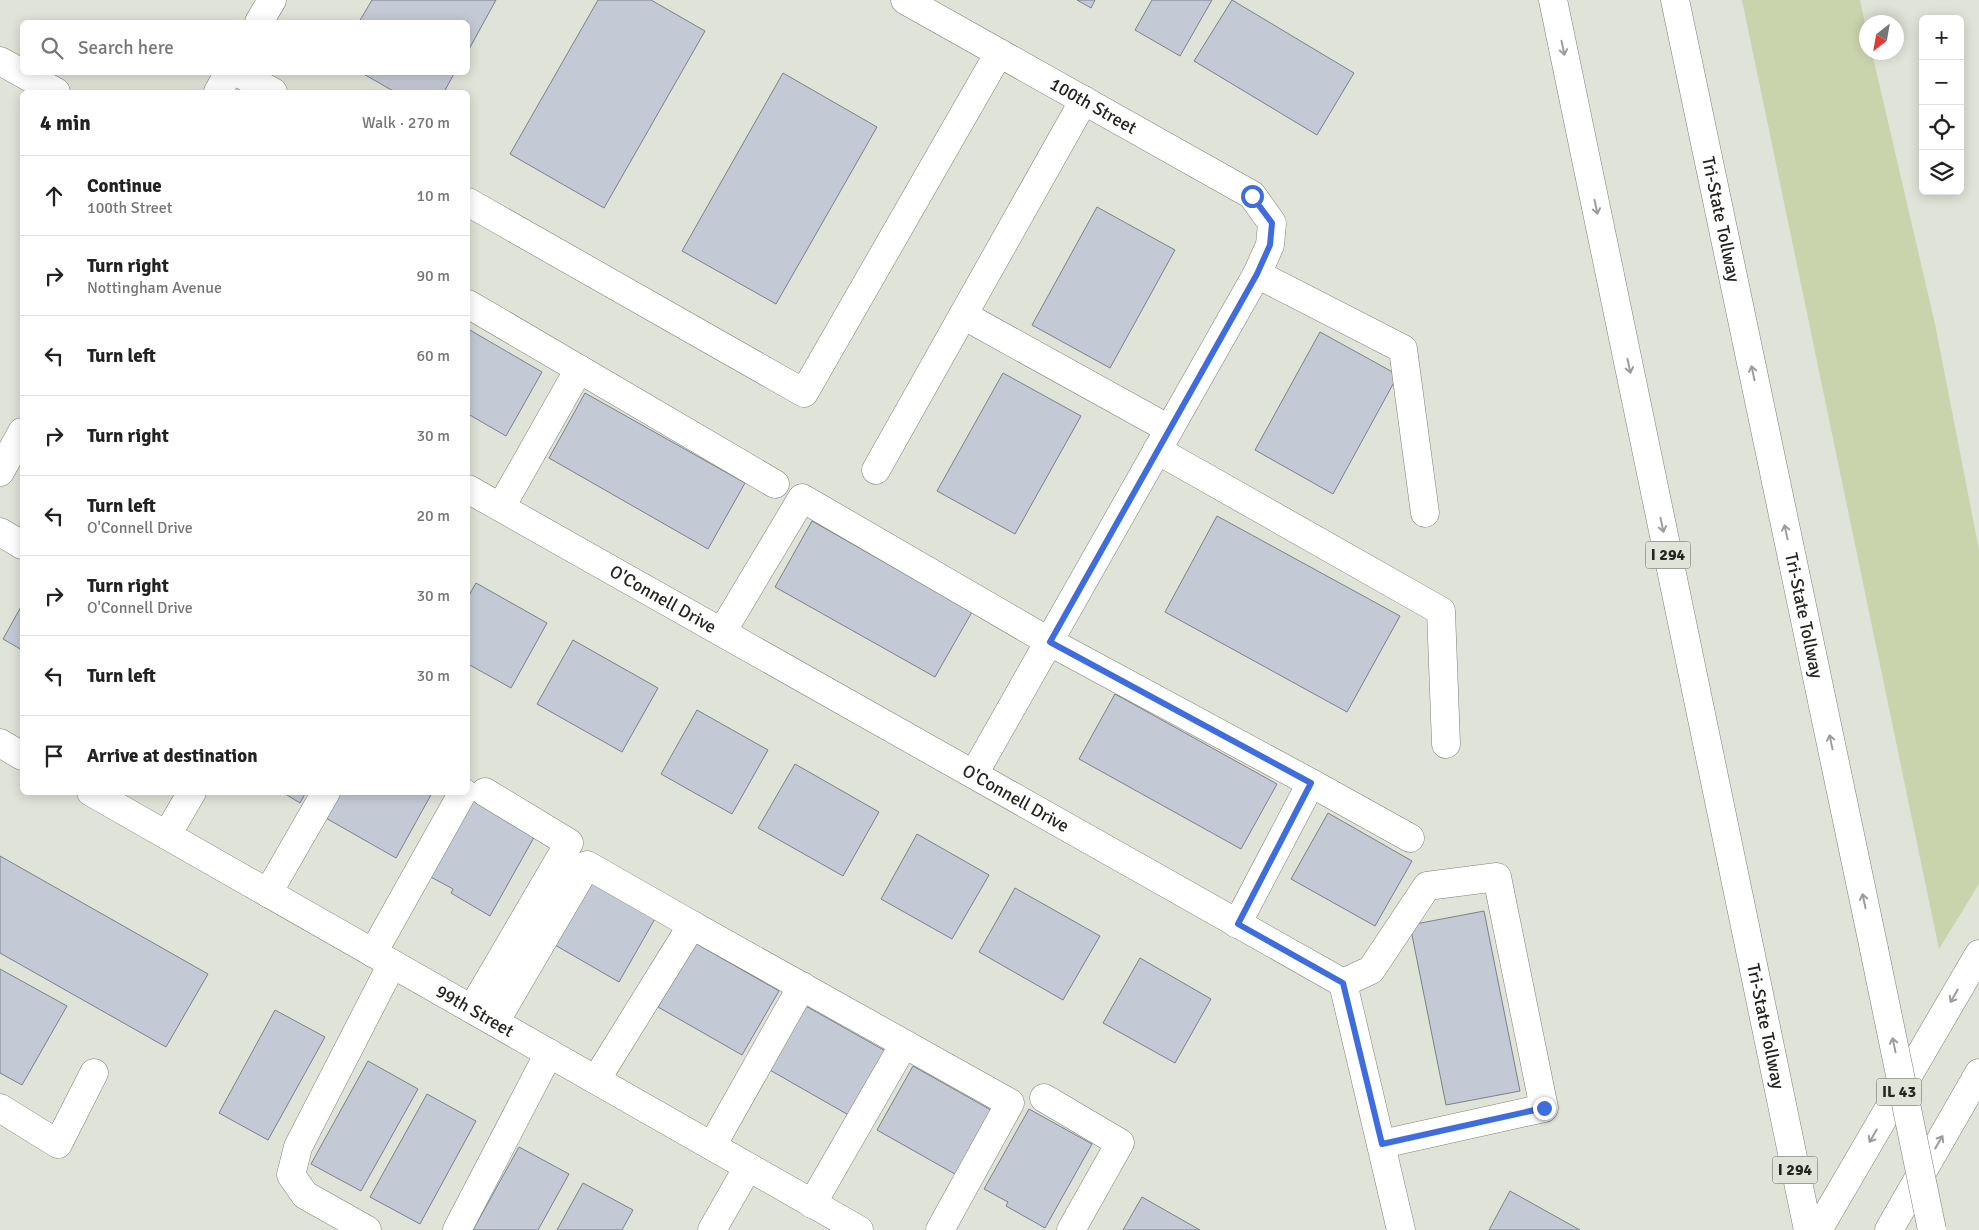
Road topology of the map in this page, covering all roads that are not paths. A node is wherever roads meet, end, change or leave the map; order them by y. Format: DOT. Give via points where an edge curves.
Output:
graph roads {
  1 [pos="272,0"];
  2 [pos="905,0"];
  3 [pos="1553,0"];
  4 [pos="1675,0"];
  5 [pos="260,20"];
  6 [pos="999,53"];
  7 [pos="0,61"];
  8 [pos="20,72"];
  9 [pos="25,75"];
  10 [pos="227,75"];
  11 [pos="242,75"];
  12 [pos="52,90"];
  13 [pos="219,90"];
  14 [pos="268,90"];
  15 [pos="1084,100"];
  16 [pos="470,203"];
  17 [pos="1257,274"];
  18 [pos="470,305"];
  19 [pos="963,315"];
  20 [pos="579,369"];
  21 [pos="20,438"];
  22 [pos="1163,440"];
  23 [pos="10,466"];
  24 [pos="876,470"];
  25 [pos="775,484"];
  26 [pos="470,490"];
  27 [pos="501,507"];
  28 [pos="1425,513"];
  29 [pos="0,532"];
  30 [pos="20,544"];
  31 [pos="722,632"];
  32 [pos="1050,642"];
  33 [pos="0,743"];
  34 [pos="1446,744"];
  35 [pos="20,755"];
  36 [pos="974,774"];
  37 [pos="1311,783"];
  38 [pos="474,792"];
  39 [pos="103,795"];
  40 [pos="190,795"];
  41 [pos="324,795"];
  42 [pos="123,800"];
  43 [pos="167,835"];
  44 [pos="1410,838"];
  45 [pos="268,893"];
  46 [pos="1238,924"];
  47 [pos="692,925"];
  48 [pos="1979,954"];
  49 [pos="382,958"];
  50 [pos="1343,983"];
  51 [pos="802,986"];
  52 [pos="483,1016"];
  53 [pos="904,1044"];
  54 [pos="549,1053"];
  55 [pos="94,1073"];
  56 [pos="1979,1073"];
  57 [pos="596,1080"];
  58 [pos="1044,1098"];
  59 [pos="0,1108"];
  60 [pos="1382,1144"];
  61 [pos="712,1146"];
  62 [pos="748,1167"];
  63 [pos="812,1204"];
  64 [pos="367,1230"];
  65 [pos="457,1230"];
  66 [pos="712,1230"];
  67 [pos="859,1230"];
  68 [pos="940,1230"];
  69 [pos="1071,1230"];
  70 [pos="1401,1230"];
  71 [pos="1808,1230"];
  72 [pos="1818,1230"];
  73 [pos="1889,1230"];
  74 [pos="1932,1230"];
  1 -- 5 [label="main road"];
  2 -- 6 [label="main road, 100th Street"];
  3 -- 71 [label="main road, Tri-State Tollway / I 294, one-way"];
  74 -- 4 [label="main road, Tri-State Tollway, one-way, bridge"];
  6 -- 15 [label="main road, 100th Street"];
  6 -- 16 [label="main road" via="804,393"];
  7 -- 8 [label="main road"];
  9 -- 12 [label="main road"];
  10 -- 13 [label="main road"];
  11 -- 14 [label="main road"];
  15 -- 17 [label="main road, 100th Street" via="1252,196 1272,223 1270,245"];
  15 -- 19 [label="main road"];
  17 -- 22 [label="main road"];
  17 -- 28 [label="main road" via="1403,349"];
  18 -- 20 [label="main road"];
  19 -- 22 [label="main road"];
  19 -- 24 [label="main road"];
  20 -- 25 [label="main road"];
  20 -- 27 [label="main road"];
  21 -- 23 [label="main road"];
  22 -- 32 [label="main road"];
  22 -- 34 [label="main road" via="1441,611"];
  26 -- 27 [label="main road, O'Connell Drive"];
  27 -- 31 [label="main road, O'Connell Drive"];
  29 -- 30 [label="main road"];
  31 -- 32 [label="main road" via="802,498"];
  31 -- 36 [label="main road, O'Connell Drive"];
  32 -- 36 [label="main road"];
  32 -- 37 [label="main road"];
  33 -- 35 [label="main road"];
  36 -- 46 [label="main road, O'Connell Drive"];
  37 -- 44 [label="main road"];
  37 -- 46 [label="main road"];
  38 -- 49 [label="main road"];
  38 -- 52 [label="main road" via="569,843"];
  39 -- 42 [label="main road, 99th Street"];
  40 -- 43 [label="main road"];
  41 -- 45 [label="main road"];
  42 -- 43 [label="main road, 99th Street"];
  43 -- 45 [label="main road, 99th Street"];
  45 -- 49 [label="main road, 99th Street"];
  46 -- 50 [label="main road, O'Connell Drive"];
  47 -- 51 [label="main road"];
  47 -- 52 [label="main road" via="587,865"];
  47 -- 57 [label="main road"];
  48 -- 72 [label="main road, IL 43, one-way"];
  49 -- 52 [label="main road, 99th Street"];
  49 -- 64 [label="main road" via="298,1147 291,1175 305,1195"];
  50 -- 60 [label="main road"];
  50 -- 60 [label="main road" via="1371,970 1427,886 1498,877 1544,1108"];
  51 -- 53 [label="main road"];
  51 -- 61 [label="main road"];
  52 -- 54 [label="main road, 99th Street"];
  53 -- 63 [label="main road"];
  53 -- 68 [label="main road" via="1010,1102"];
  54 -- 57 [label="main road, 99th Street"];
  54 -- 65 [label="main road"];
  55 -- 59 [label="main road" via="58,1144"];
  73 -- 56 [label="main road, one-way"];
  57 -- 61 [label="main road, 99th Street"];
  58 -- 69 [label="main road" via="1120,1143"];
  60 -- 70 [label="main road"];
  61 -- 62 [label="main road, 99th Street"];
  62 -- 63 [label="main road, 99th Street"];
  62 -- 66 [label="main road"];
  63 -- 67 [label="main road, 99th Street"];
}
